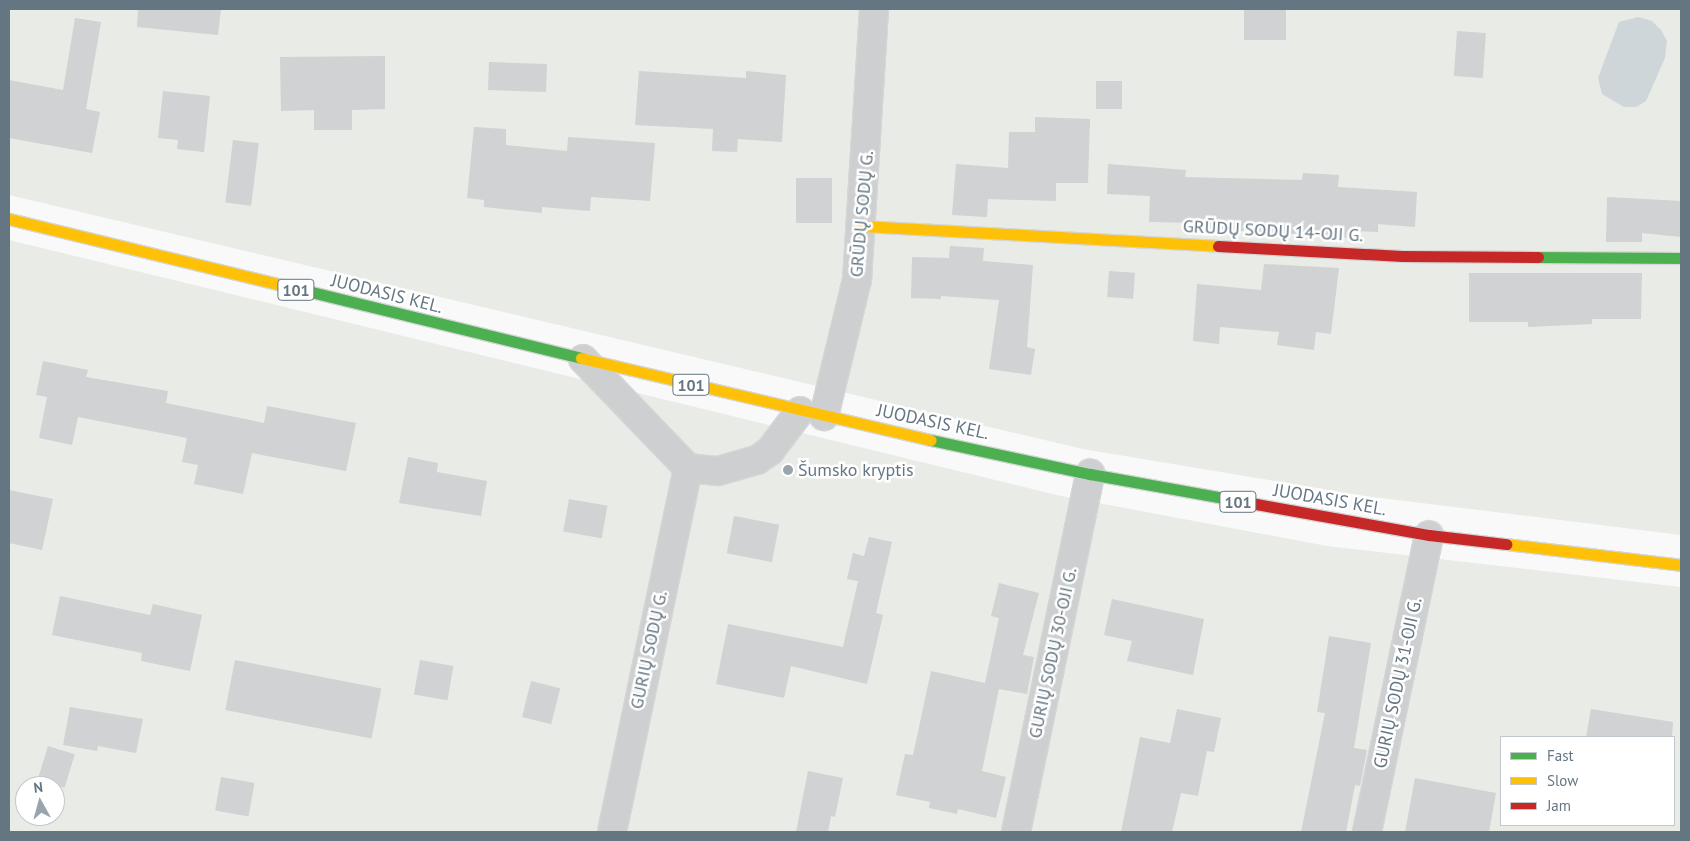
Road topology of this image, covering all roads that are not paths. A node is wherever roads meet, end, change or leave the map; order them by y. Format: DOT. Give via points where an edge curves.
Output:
graph roads {
  1 [pos="874,9"];
  2 [pos="9,219"];
  3 [pos="863,226"];
  4 [pos="1681,258"];
  5 [pos="583,359"];
  6 [pos="812,413"];
  7 [pos="688,468"];
  8 [pos="1090,474"];
  9 [pos="1429,534"];
  10 [pos="1681,565"];
  11 [pos="612,832"];
  12 [pos="1016,832"];
  13 [pos="1367,832"];
  1 -- 3 [label="street, GRŪDŲ SODŲ G."];
  2 -- 5 [label="main road, JUODASIS KEL. / 101"];
  3 -- 4 [label="main road, GRŪDŲ SODŲ 14-OJI G." via="1402,256"];
  3 -- 6 [label="street, GRŪDŲ SODŲ G." via="857,280"];
  5 -- 6 [label="main road, 101"];
  5 -- 7 [label="street"];
  6 -- 7 [label="street" via="757,460 718,471"];
  6 -- 8 [label="main road, JUODASIS KEL. / 101"];
  7 -- 11 [label="street, GURIŲ SODŲ G."];
  8 -- 9 [label="main road, JUODASIS KEL. / 101"];
  8 -- 12 [label="street, GURIŲ SODŲ 30-OJI G."];
  9 -- 10 [label="main road, JUODASIS KEL. / 101"];
  9 -- 13 [label="street, GURIŲ SODŲ 31-OJI G."];
}
